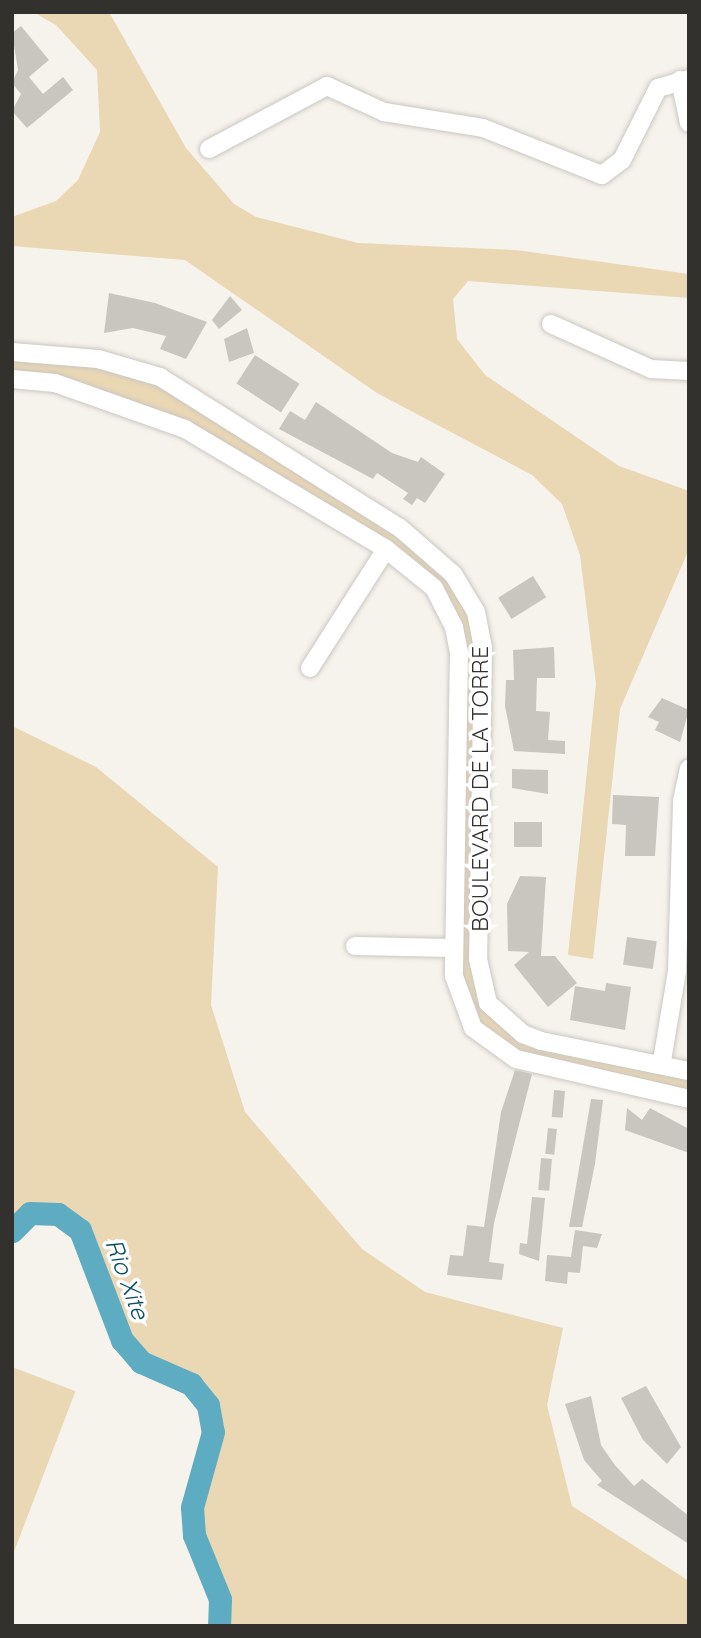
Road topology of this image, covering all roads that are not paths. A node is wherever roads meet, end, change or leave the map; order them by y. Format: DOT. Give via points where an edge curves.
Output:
graph roads {
  1 [pos="684,79"];
  2 [pos="689,123"];
  3 [pos="209,149"];
  4 [pos="551,324"];
  5 [pos="12,352"];
  6 [pos="57,356"];
  7 [pos="689,371"];
  8 [pos="12,379"];
  9 [pos="55,383"];
  10 [pos="177,389"];
  11 [pos="166,421"];
  12 [pos="386,549"];
  13 [pos="310,668"];
  14 [pos="689,769"];
  15 [pos="684,919"];
  16 [pos="355,946"];
  17 [pos="454,948"];
  18 [pos="662,1061"];
  19 [pos="689,1071"];
  20 [pos="689,1099"];
  1 -- 2 [label="street"];
  1 -- 3 [label="street" via="658,88 622,160 602,176 483,128 384,111 327,86"];
  4 -- 7 [label="street" via="651,369"];
  5 -- 6 [label="street, BOULEVARD DE LA TORRE"];
  6 -- 9 [label="street" via="50,373"];
  6 -- 10 [label="street, BOULEVARD DE LA TORRE" via="142,369"];
  8 -- 9 [label="street, BOULEVARD DE LA TORRE"];
  9 -- 11 [label="street, BOULEVARD DE LA TORRE"];
  10 -- 11 [label="street" via="177,406"];
  10 -- 18 [label="street, BOULEVARD DE LA TORRE" via="400,528 453,573 476,611 483,648 478,959 488,1003 523,1034 541,1041"];
  11 -- 12 [label="street, BOULEVARD DE LA TORRE"];
  12 -- 13 [label="street"];
  12 -- 17 [label="street, BOULEVARD DE LA TORRE" via="445,604 459,652"];
  14 -- 15 [label="street"];
  15 -- 18 [label="street"];
  16 -- 17 [label="street"];
  17 -- 20 [label="street, BOULEVARD DE LA TORRE" via="463,1007 473,1028 502,1053"];
  18 -- 19 [label="street, BOULEVARD DE LA TORRE"];
}
